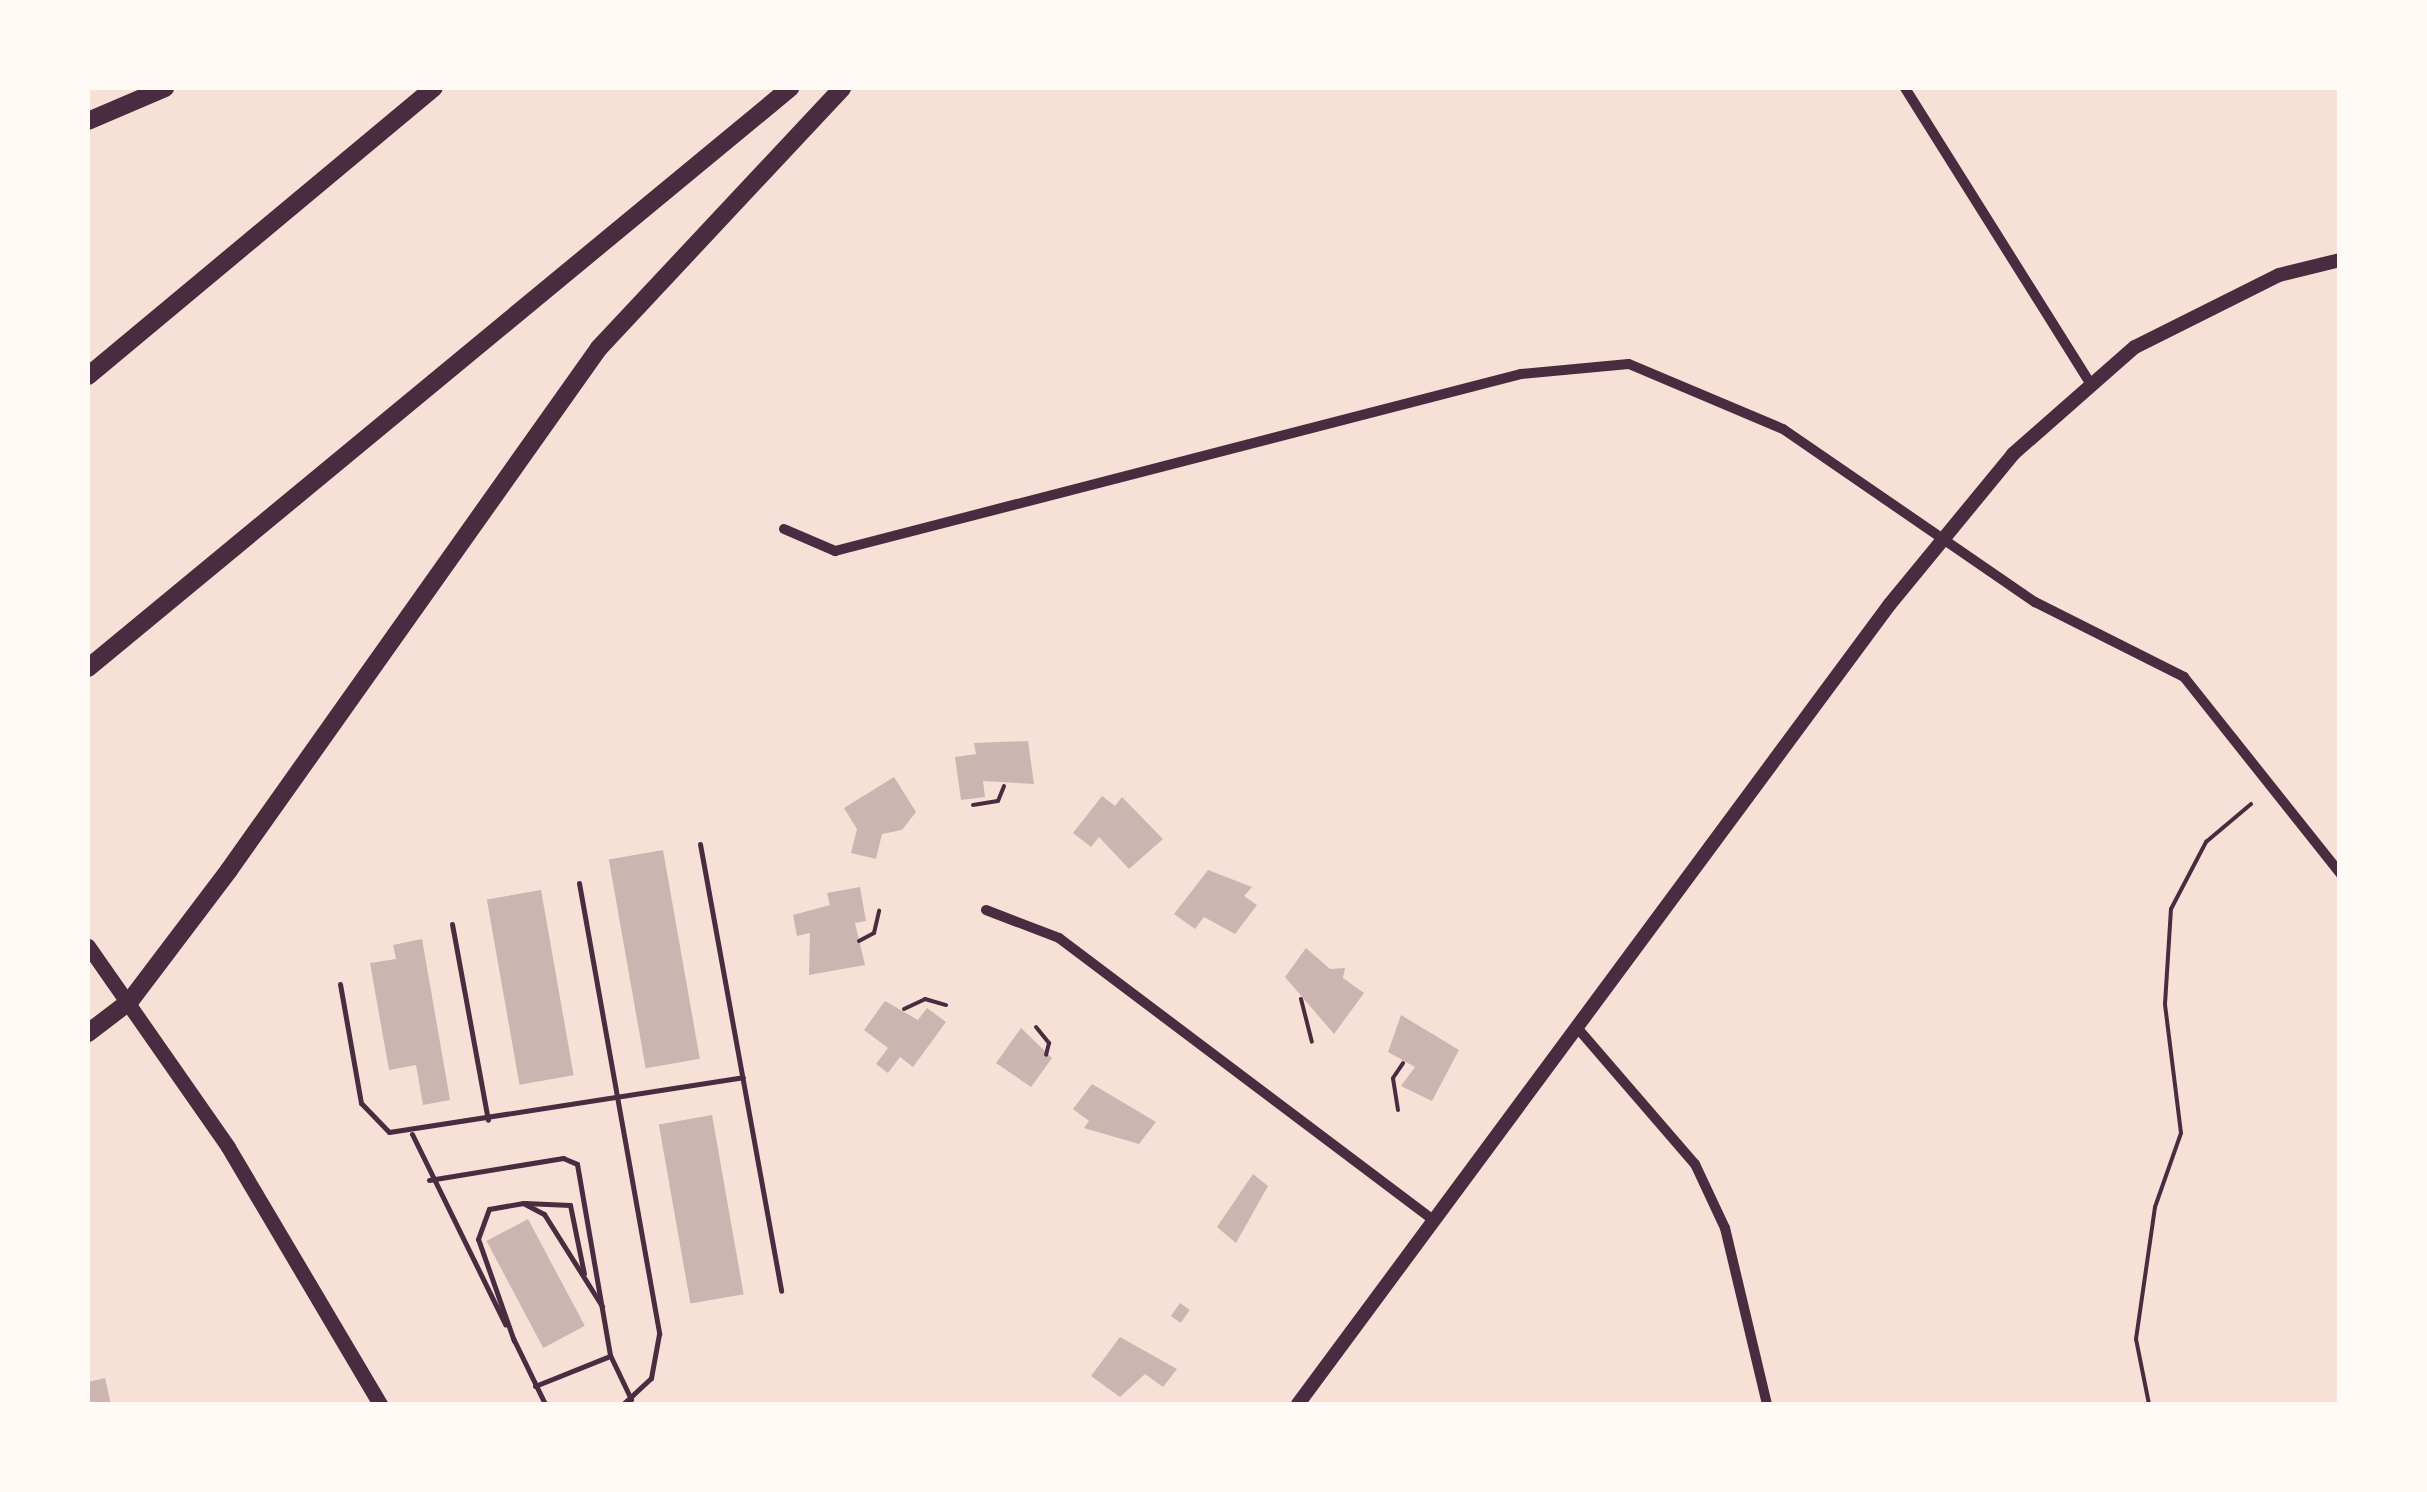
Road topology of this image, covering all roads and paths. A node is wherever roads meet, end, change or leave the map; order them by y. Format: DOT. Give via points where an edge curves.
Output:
graph roads {
  1 [pos="165,88"];
  2 [pos="434,88"];
  3 [pos="790,88"];
  4 [pos="842,88"];
  5 [pos="1905,88"];
  6 [pos="88,120"];
  7 [pos="2340,260"];
  8 [pos="88,376"];
  9 [pos="2092,384"];
  10 [pos="784,529"];
  11 [pos="1942,538"];
  12 [pos="88,668"];
  13 [pos="1004,786"];
  14 [pos="2251,804"];
  15 [pos="973,805"];
  16 [pos="700,844"];
  17 [pos="2340,873"];
  18 [pos="579,883"];
  19 [pos="986,910"];
  20 [pos="879,911"];
  21 [pos="452,924"];
  22 [pos="859,941"];
  23 [pos="88,946"];
  24 [pos="340,984"];
  25 [pos="1301,999"];
  26 [pos="130,1001"];
  27 [pos="946,1005"];
  28 [pos="904,1009"];
  29 [pos="1036,1027"];
  30 [pos="1580,1030"];
  31 [pos="88,1033"];
  32 [pos="1312,1042"];
  33 [pos="1046,1054"];
  34 [pos="1403,1063"];
  35 [pos="742,1077"];
  36 [pos="617,1101"];
  37 [pos="1398,1110"];
  38 [pos="488,1120"];
  39 [pos="412,1134"];
  40 [pos="429,1180"];
  41 [pos="523,1203"];
  42 [pos="1432,1219"];
  43 [pos="584,1278"];
  44 [pos="782,1290"];
  45 [pos="604,1308"];
  46 [pos="514,1342"];
  47 [pos="610,1355"];
  48 [pos="535,1386"];
  49 [pos="631,1399"];
  50 [pos="380,1404"];
  51 [pos="545,1404"];
  52 [pos="623,1404"];
  53 [pos="1298,1404"];
  54 [pos="1768,1404"];
  55 [pos="2149,1404"];
  1 -- 6 [label="highway"];
  2 -- 8 [label="highway"];
  3 -- 12 [label="highway"];
  4 -- 26 [label="highway" via="696,237 532,434"];
  5 -- 9 [label="street"];
  7 -- 9 [label="main road" via="2205,309"];
  9 -- 11 [label="main road" via="2013,454"];
  10 -- 11 [label="street" via="834,550 1521,374 1600,362 1668,373 1783,429"];
  11 -- 17 [label="street" via="2035,602 2184,677"];
  11 -- 30 [label="main road"];
  13 -- 15 [label="path" via="998,800"];
  14 -- 55 [label="path" via="2206,842 2171,909 2164,1004 2181,1133 2155,1207 2136,1339"];
  16 -- 35 [label="lane"];
  18 -- 36 [label="lane"];
  19 -- 42 [label="street" via="1073,948"];
  20 -- 22 [label="path" via="874,933"];
  21 -- 38 [label="lane"];
  23 -- 26 [label="main road"];
  24 -- 39 [label="lane" via="361,1104 371,1122"];
  25 -- 32 [label="path"];
  26 -- 31 [label="highway"];
  26 -- 50 [label="main road"];
  27 -- 28 [label="path" via="925,999"];
  29 -- 33 [label="path" via="1049,1042"];
  30 -- 42 [label="main road"];
  30 -- 54 [label="street" via="1695,1164 1724,1228"];
  34 -- 37 [label="path" via="1392,1078"];
  35 -- 36 [label="lane"];
  35 -- 44 [label="lane"];
  36 -- 38 [label="lane"];
  36 -- 49 [label="lane" via="658,1334 651,1378"];
  38 -- 39 [label="lane"];
  39 -- 40 [label="lane"];
  40 -- 45 [label="lane" via="563,1158 577,1164"];
  40 -- 46 [label="lane"];
  41 -- 43 [label="lane" via="544,1214"];
  41 -- 43 [label="lane" via="570,1205"];
  41 -- 46 [label="lane" via="489,1209 476,1230"];
  42 -- 53 [label="main road"];
  43 -- 45 [label="lane"];
  45 -- 47 [label="lane"];
  46 -- 48 [label="lane"];
  47 -- 48 [label="lane" via="579,1376"];
  47 -- 49 [label="lane"];
  48 -- 51 [label="lane"];
  49 -- 52 [label="lane"];
}
